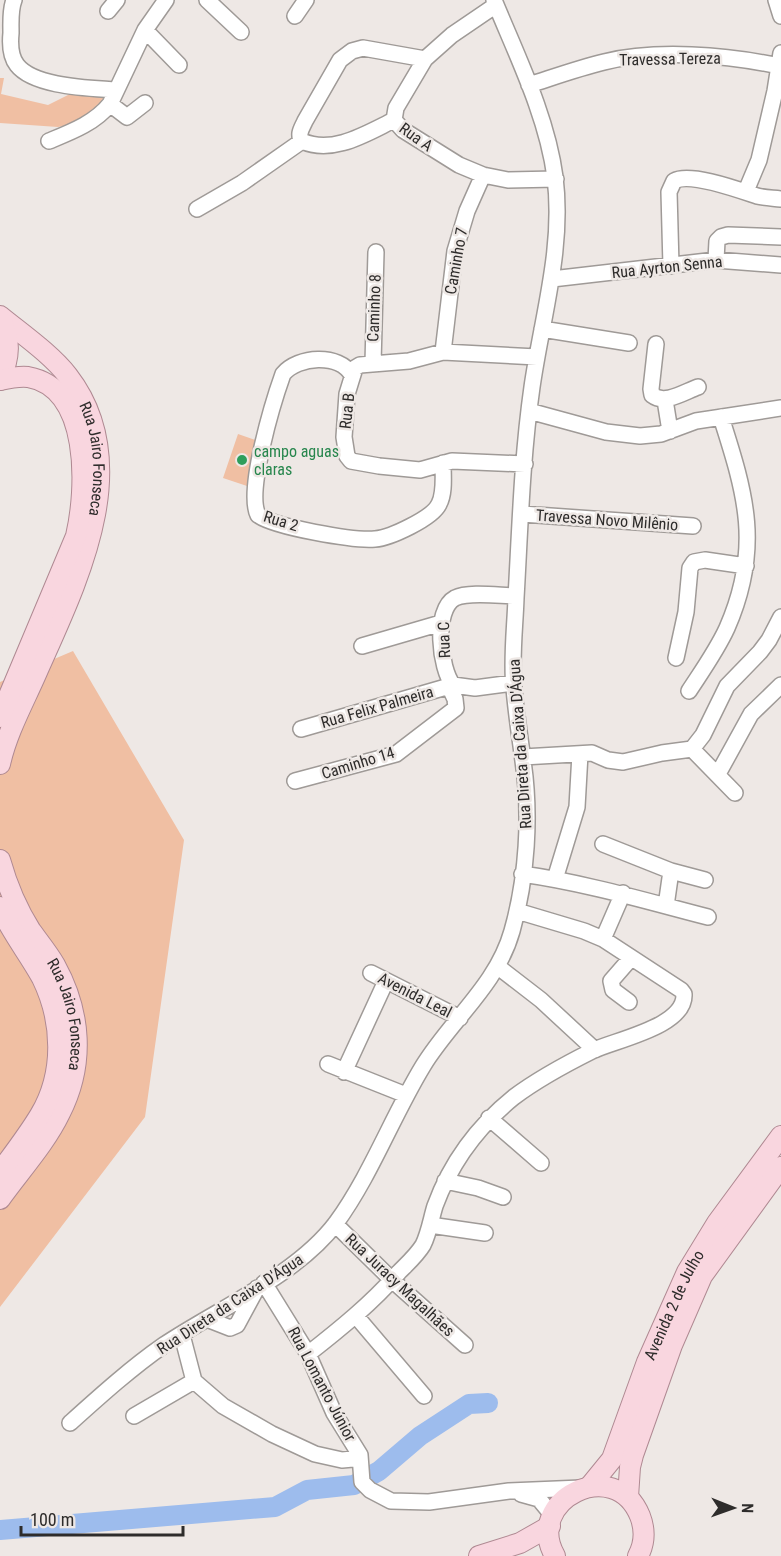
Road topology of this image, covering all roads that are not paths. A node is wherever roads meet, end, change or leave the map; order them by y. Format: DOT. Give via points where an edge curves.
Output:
graph roads {
  1 [pos="14,0"];
  2 [pos="166,0"];
  3 [pos="207,0"];
  4 [pos="306,0"];
  5 [pos="495,2"];
  6 [pos="295,16"];
  7 [pos="145,30"];
  8 [pos="241,32"];
  9 [pos="425,59"];
  10 [pos="780,59"];
  11 [pos="179,65"];
  12 [pos="529,85"];
  13 [pos="113,97"];
  14 [pos="145,103"];
  15 [pos="394,120"];
  16 [pos="49,141"];
  17 [pos="302,141"];
  18 [pos="483,175"];
  19 [pos="556,179"];
  20 [pos="746,191"];
  21 [pos="781,199"];
  22 [pos="197,209"];
  23 [pos="781,237"];
  24 [pos="376,252"];
  25 [pos="716,260"];
  26 [pos="781,265"];
  27 [pos="671,266"];
  28 [pos="552,279"];
  29 [pos="0,317"];
  30 [pos="542,329"];
  31 [pos="629,343"];
  32 [pos="656,344"];
  33 [pos="443,352"];
  34 [pos="537,357"];
  35 [pos="373,363"];
  36 [pos="352,375"];
  37 [pos="0,380"];
  38 [pos="698,387"];
  39 [pos="665,400"];
  40 [pos="529,411"];
  41 [pos="780,411"];
  42 [pos="721,417"];
  43 [pos="670,431"];
  44 [pos="442,463"];
  45 [pos="525,464"];
  46 [pos="522,514"];
  47 [pos="693,526"];
  48 [pos="746,566"];
  49 [pos="516,596"];
  50 [pos="781,616"];
  51 [pos="441,623"];
  52 [pos="362,646"];
  53 [pos="676,658"];
  54 [pos="513,683"];
  55 [pos="781,685"];
  56 [pos="451,686"];
  57 [pos="689,691"];
  58 [pos="0,717"];
  59 [pos="301,729"];
  60 [pos="692,749"];
  61 [pos="580,754"];
  62 [pos="523,757"];
  63 [pos="0,764"];
  64 [pos="718,774"];
  65 [pos="295,781"];
  66 [pos="735,793"];
  67 [pos="603,844"];
  68 [pos="0,861"];
  69 [pos="671,871"];
  70 [pos="522,874"];
  71 [pos="555,879"];
  72 [pos="705,880"];
  73 [pos="623,893"];
  74 [pos="666,906"];
  75 [pos="0,907"];
  76 [pos="517,911"];
  77 [pos="708,916"];
  78 [pos="603,939"];
  79 [pos="631,958"];
  80 [pos="497,966"];
  81 [pos="371,973"];
  82 [pos="386,981"];
  83 [pos="629,1002"];
  84 [pos="459,1018"];
  85 [pos="595,1050"];
  86 [pos="328,1064"];
  87 [pos="344,1072"];
  88 [pos="406,1095"];
  89 [pos="489,1118"];
  90 [pos="781,1136"];
  91 [pos="541,1163"];
  92 [pos="781,1167"];
  93 [pos="0,1172"];
  94 [pos="445,1181"];
  95 [pos="503,1197"];
  96 [pos="0,1199"];
  97 [pos="335,1224"];
  98 [pos="430,1225"];
  99 [pos="484,1233"];
  100 [pos="392,1280"];
  101 [pos="261,1286"];
  102 [pos="356,1316"];
  103 [pos="182,1335"];
  104 [pos="465,1345"];
  105 [pos="308,1354"];
  106 [pos="194,1382"];
  107 [pos="424,1396"];
  108 [pos="134,1416"];
  109 [pos="70,1423"];
  110 [pos="360,1455"];
  111 [pos="585,1487"];
  112 [pos="509,1491"];
  113 [pos="628,1497"];
  114 [pos="551,1521"];
  115 [pos="479,1556"];
  116 [pos="555,1556"];
  117 [pos="638,1556"];
  1 -- 13 [label="street" via="10,41 17,65 51,82"];
  2 -- 7 [label="street"];
  3 -- 8 [label="street"];
  4 -- 6 [label="street"];
  5 -- 9 [label="street, Rua A"];
  5 -- 12 [label="street, Rua Direta da Caixa D'Água"];
  7 -- 11 [label="street"];
  7 -- 13 [label="street"];
  9 -- 15 [label="street, Rua A" via="396,108"];
  9 -- 17 [label="street" via="363,48 352,51 340,60 305,121 300,131"];
  10 -- 12 [label="street, Travessa Tereza" via="639,57 605,62"];
  10 -- 20 [label="street" via="759,160"];
  12 -- 19 [label="street, Rua Direta da Caixa D'Água"];
  13 -- 14 [label="street" via="127,117"];
  13 -- 16 [label="street" via="97,119"];
  15 -- 17 [label="street" via="344,142"];
  15 -- 18 [label="street, Rua A" via="459,165"];
  17 -- 22 [label="street"];
  18 -- 19 [label="street, Rua A" via="508,180"];
  18 -- 33 [label="street, Caminho 7" via="455,251"];
  19 -- 28 [label="street, Rua Direta da Caixa D'Água"];
  20 -- 21 [label="street"];
  20 -- 27 [label="street" via="682,178 674,181 669,192"];
  23 -- 25 [label="street" via="721,237 716,244"];
  24 -- 35 [label="street, Caminho 8"];
  25 -- 26 [label="street, Rua Ayrton Senna"];
  25 -- 27 [label="street, Rua Ayrton Senna"];
  27 -- 28 [label="street, Rua Ayrton Senna"];
  28 -- 30 [label="street, Rua Direta da Caixa D'Água"];
  29 -- 37 [label="main road" via="9,348"];
  29 -- 63 [label="main road, Rua Jairo Fonseca" via="69,378 95,428 99,462 95,517 83,564"];
  30 -- 31 [label="street"];
  30 -- 34 [label="street, Rua Direta da Caixa D'Água"];
  32 -- 39 [label="street" via="652,395"];
  33 -- 34 [label="street, Rua B"];
  33 -- 35 [label="street, Rua B" via="409,361"];
  34 -- 40 [label="street, Rua Direta da Caixa D'Água"];
  35 -- 36 [label="street, Rua B" via="360,365"];
  36 -- 44 [label="street, Rua B" via="344,436 349,458 413,470"];
  36 -- 44 [label="street, Rua 2" via="343,365 314,359 290,367 283,374 256,479 254,505 258,515 273,522 337,535 388,537 437,508 442,496"];
  37 -- 58 [label="main road, Rua Jairo Fonseca" via="28,378 57,391 77,431 82,481 76,536"];
  38 -- 39 [label="street"];
  39 -- 43 [label="street"];
  40 -- 43 [label="street" via="622,435 651,436"];
  40 -- 45 [label="street, Rua Direta da Caixa D'Água"];
  41 -- 42 [label="street"];
  42 -- 43 [label="street"];
  42 -- 48 [label="street" via="744,493 748,525"];
  44 -- 45 [label="street, Rua B" via="467,460"];
  45 -- 46 [label="street, Rua Direta da Caixa D'Água"];
  46 -- 47 [label="street, Travessa Novo Milênio"];
  46 -- 49 [label="street, Rua Direta da Caixa D'Água"];
  48 -- 53 [label="street" via="694,562"];
  48 -- 57 [label="street" via="728,627"];
  49 -- 51 [label="street, Rua C" via="474,595 454,599 444,610"];
  49 -- 54 [label="street, Rua Direta da Caixa D'Água"];
  50 -- 60 [label="street" via="764,646 727,686"];
  51 -- 52 [label="street"];
  51 -- 56 [label="street, Rua C" via="445,670"];
  54 -- 56 [label="street" via="475,688"];
  54 -- 62 [label="street, Rua Direta da Caixa D'Água"];
  55 -- 64 [label="street" via="751,714"];
  56 -- 59 [label="street, Rua Felix Palmeira"];
  56 -- 65 [label="street, Caminho 14" via="456,708 405,748 379,759"];
  60 -- 61 [label="street" via="623,762 597,754"];
  60 -- 64 [label="street"];
  61 -- 62 [label="street"];
  61 -- 71 [label="street" via="577,807"];
  62 -- 70 [label="street, Rua Direta da Caixa D'Água" via="526,814"];
  64 -- 66 [label="street"];
  67 -- 69 [label="street"];
  68 -- 96 [label="main road, Rua Jairo Fonseca" via="15,902 55,964 68,994 75,1012 77,1039 73,1076 61,1112"];
  69 -- 72 [label="street"];
  69 -- 74 [label="street"];
  70 -- 71 [label="street"];
  70 -- 76 [label="street, Rua Direta da Caixa D'Água"];
  71 -- 73 [label="street"];
  73 -- 74 [label="street"];
  73 -- 78 [label="street"];
  74 -- 77 [label="street"];
  75 -- 93 [label="main road, Rua Jairo Fonseca" via="41,976 51,998 59,1035 57,1063 47,1101"];
  76 -- 78 [label="street"];
  76 -- 80 [label="street, Rua Direta da Caixa D'Água"];
  78 -- 79 [label="street"];
  79 -- 83 [label="street" via="611,981 614,990"];
  79 -- 85 [label="street" via="681,990 683,1003 659,1025"];
  80 -- 84 [label="street, Rua Direta da Caixa D'Água"];
  80 -- 85 [label="street"];
  81 -- 82 [label="street, Avenida Leal"];
  82 -- 84 [label="street, Avenida Leal"];
  82 -- 87 [label="street"];
  84 -- 88 [label="street, Rua Direta da Caixa D'Água" via="424,1063"];
  85 -- 89 [label="street" via="536,1082"];
  86 -- 87 [label="street"];
  87 -- 88 [label="street"];
  88 -- 97 [label="street, Rua Direta da Caixa D'Água"];
  89 -- 91 [label="street"];
  89 -- 94 [label="street"];
  90 -- 111 [label="main road, Avenida 2 de Julho" via="717,1223 687,1272 647,1362 612,1459"];
  92 -- 113 [label="main road, Avenida 2 de Julho" via="702,1276 672,1345 633,1455"];
  94 -- 95 [label="street"];
  94 -- 98 [label="street"];
  97 -- 100 [label="street, Rua Juracy Magalhães"];
  97 -- 101 [label="street, Rua Direta da Caixa D'Água" via="308,1253"];
  98 -- 99 [label="street"];
  98 -- 100 [label="street" via="422,1246"];
  100 -- 102 [label="street"];
  100 -- 104 [label="street, Rua Juracy Magalhães"];
  101 -- 103 [label="street, Rua Direta da Caixa D'Água"];
  101 -- 105 [label="street, Rua Lomanto Júnior"];
  102 -- 105 [label="street"];
  102 -- 107 [label="street"];
  103 -- 106 [label="street"];
  103 -- 109 [label="street, Rua Direta da Caixa D'Água" via="152,1354"];
  105 -- 110 [label="street, Rua Lomanto Júnior" via="334,1413"];
  106 -- 108 [label="street"];
  106 -- 110 [label="street" via="223,1406 315,1454 342,1460"];
  110 -- 112 [label="street" via="362,1482 391,1501 429,1502"];
  111 -- 112 [label="street"];
  111 -- 113 [label="main road" via="610,1488"];
  111 -- 114 [label="main road, Avenida 2 de Julho" via="564,1499"];
  112 -- 114 [label="street" via="539,1499"];
  113 -- 117 [label="main road" via="643,1523 644,1539"];
  114 -- 115 [label="main road" via="520,1543"];
  114 -- 116 [label="main road" via="549,1539"];
}
